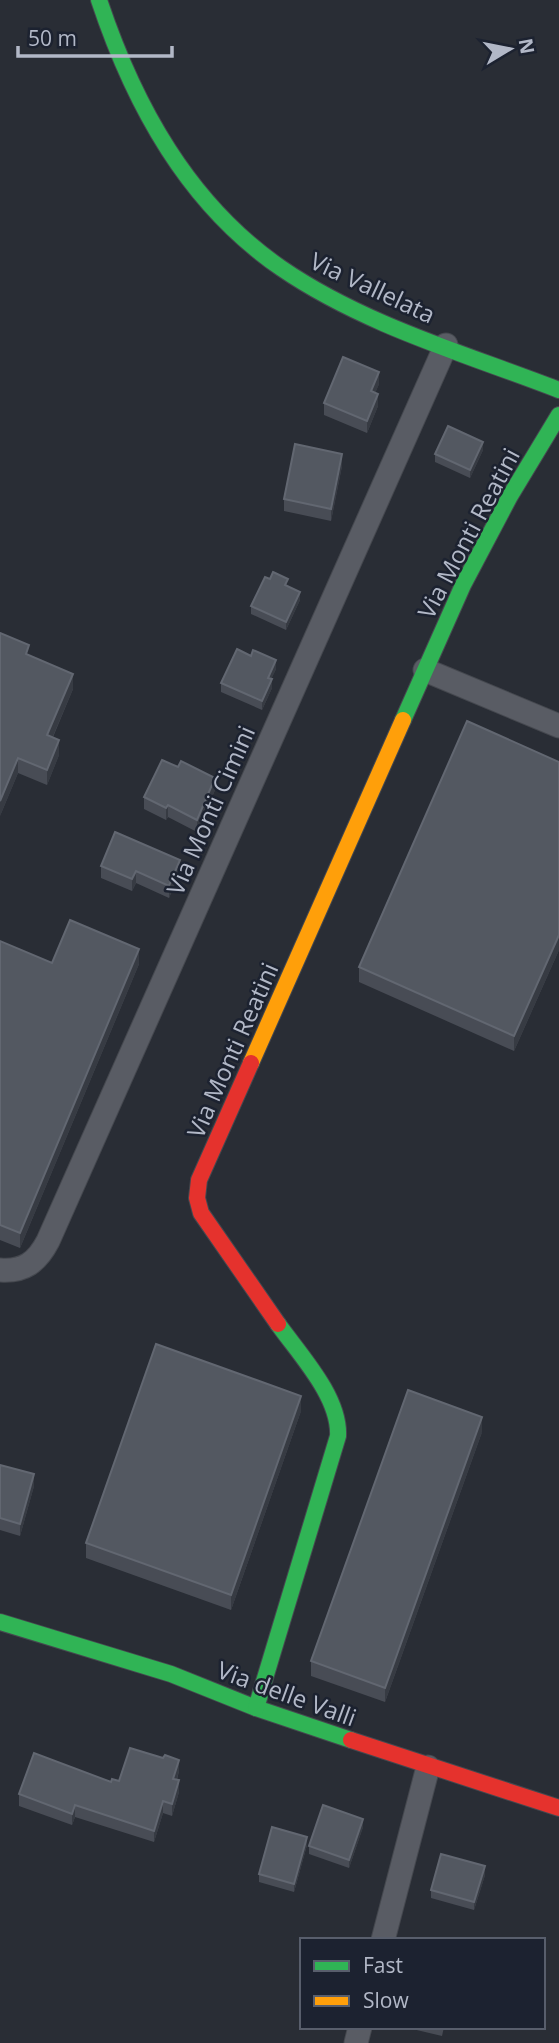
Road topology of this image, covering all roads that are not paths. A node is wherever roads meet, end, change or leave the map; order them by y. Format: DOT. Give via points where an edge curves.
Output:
graph roads {
  1 [pos="99,0"];
  2 [pos="446,345"];
  3 [pos="559,390"];
  4 [pos="559,415"];
  5 [pos="425,670"];
  6 [pos="559,726"];
  7 [pos="0,1270"];
  8 [pos="0,1622"];
  9 [pos="256,1708"];
  10 [pos="428,1767"];
  11 [pos="559,1808"];
  12 [pos="384,1938"];
  1 -- 2 [label="street, Via Vallelata" via="149,120 183,173 219,216 274,262 321,292"];
  2 -- 3 [label="street, Via Vallelata"];
  2 -- 7 [label="street, Via Monti Cimini" via="48,1241 31,1265"];
  4 -- 5 [label="street, Via Monti Reatini" via="478,554"];
  5 -- 6 [label="street"];
  5 -- 9 [label="street, Via Monti Reatini" via="198,1190 201,1213 327,1394 339,1428"];
  8 -- 9 [label="street, Via delle Valli" via="172,1674"];
  9 -- 10 [label="street, Via delle Valli"];
  10 -- 11 [label="street, Via delle Valli"];
  10 -- 12 [label="street"];
}
